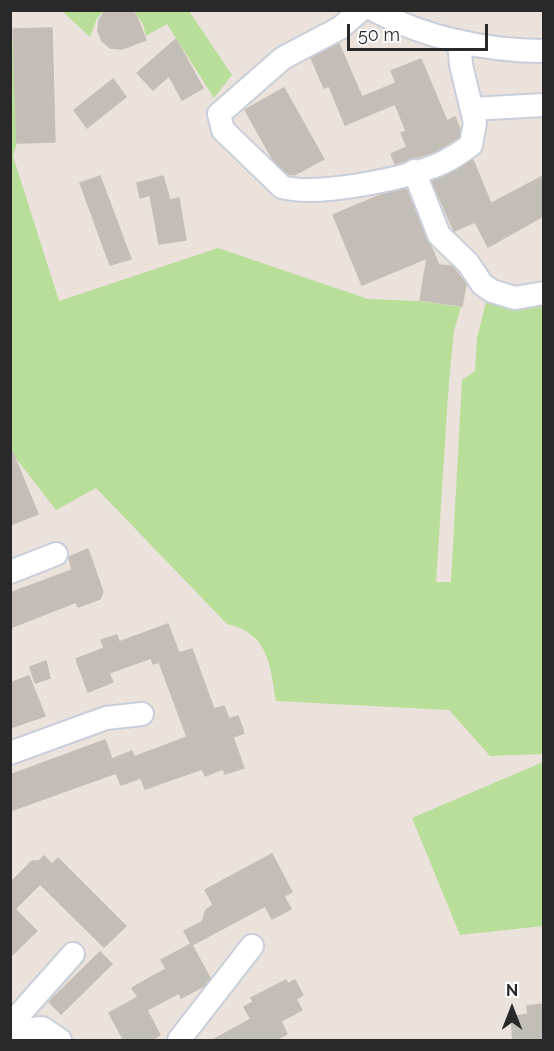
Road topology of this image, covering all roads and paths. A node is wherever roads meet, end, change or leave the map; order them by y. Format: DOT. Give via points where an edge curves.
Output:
graph roads {
  1 [pos="361,10"];
  2 [pos="374,10"];
  3 [pos="459,41"];
  4 [pos="543,51"];
  5 [pos="543,105"];
  6 [pos="472,109"];
  7 [pos="414,171"];
  8 [pos="543,293"];
  9 [pos="56,554"];
  10 [pos="10,572"];
  11 [pos="142,714"];
  12 [pos="10,753"];
  13 [pos="252,946"];
  14 [pos="73,954"];
  15 [pos="10,1025"];
  16 [pos="10,1032"];
  17 [pos="60,1041"];
  18 [pos="179,1041"];
  1 -- 7 [label="street" via="340,28 283,58 219,114 219,122 282,187 294,190 379,181"];
  2 -- 3 [label="street"];
  3 -- 4 [label="street"];
  3 -- 6 [label="street" via="460,65"];
  5 -- 6 [label="street"];
  6 -- 7 [label="street" via="476,123 471,145 435,166"];
  7 -- 8 [label="street" via="439,235 468,263 482,284 515,298"];
  9 -- 10 [label="street"];
  11 -- 12 [label="street" via="106,718"];
  13 -- 18 [label="street"];
  14 -- 15 [label="street"];
  16 -- 17 [label="street" via="42,1028"];
}
